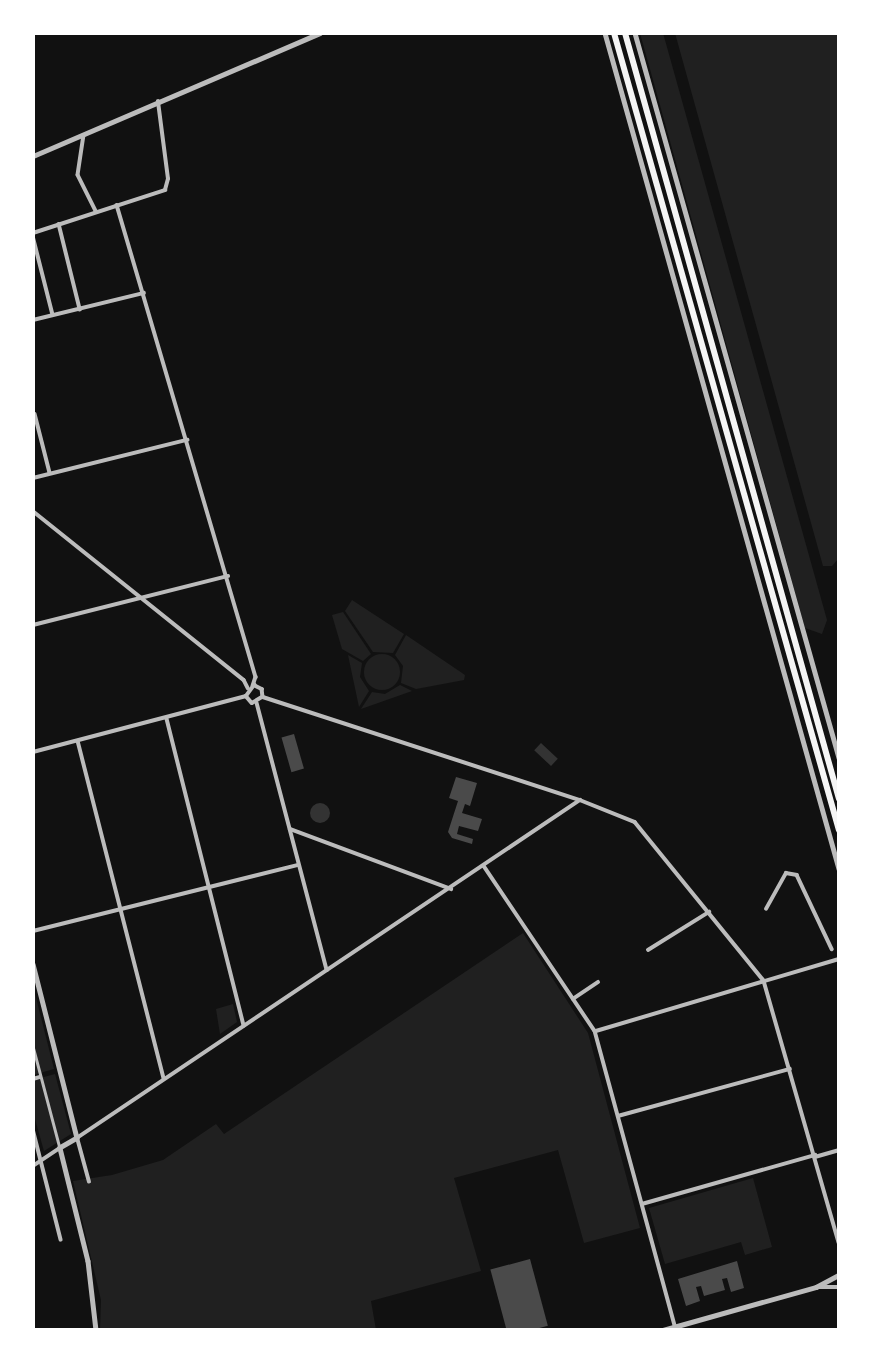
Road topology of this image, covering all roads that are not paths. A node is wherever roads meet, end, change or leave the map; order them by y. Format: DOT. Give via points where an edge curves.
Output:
graph roads {
  1 [pos="320,33"];
  2 [pos="605,33"];
  3 [pos="614,33"];
  4 [pos="625,33"];
  5 [pos="635,33"];
  6 [pos="644,65"];
  7 [pos="637,76"];
  8 [pos="158,102"];
  9 [pos="84,135"];
  10 [pos="33,156"];
  11 [pos="117,205"];
  12 [pos="96,211"];
  13 [pos="59,224"];
  14 [pos="33,234"];
  15 [pos="144,293"];
  16 [pos="80,309"];
  17 [pos="53,314"];
  18 [pos="33,320"];
  19 [pos="35,414"];
  20 [pos="187,440"];
  21 [pos="50,473"];
  22 [pos="33,478"];
  23 [pos="33,511"];
  24 [pos="228,576"];
  25 [pos="141,597"];
  26 [pos="33,625"];
  27 [pos="253,685"];
  28 [pos="248,688"];
  29 [pos="246,696"];
  30 [pos="263,696"];
  31 [pos="257,702"];
  32 [pos="167,719"];
  33 [pos="78,741"];
  34 [pos="33,752"];
  35 [pos="839,758"];
  36 [pos="839,799"];
  37 [pos="580,800"];
  38 [pos="290,829"];
  39 [pos="839,830"];
  40 [pos="298,865"];
  41 [pos="484,866"];
  42 [pos="839,869"];
  43 [pos="211,887"];
  44 [pos="451,888"];
  45 [pos="121,909"];
  46 [pos="766,909"];
  47 [pos="709,912"];
  48 [pos="33,931"];
  49 [pos="832,949"];
  50 [pos="648,950"];
  51 [pos="839,959"];
  52 [pos="33,964"];
  53 [pos="327,970"];
  54 [pos="764,981"];
  55 [pos="598,982"];
  56 [pos="573,999"];
  57 [pos="244,1025"];
  58 [pos="595,1031"];
  59 [pos="33,1046"];
  60 [pos="790,1069"];
  61 [pos="40,1077"];
  62 [pos="164,1078"];
  63 [pos="33,1079"];
  64 [pos="618,1116"];
  65 [pos="33,1129"];
  66 [pos="77,1138"];
  67 [pos="60,1149"];
  68 [pos="839,1150"];
  69 [pos="815,1156"];
  70 [pos="41,1161"];
  71 [pos="33,1166"];
  72 [pos="89,1182"];
  73 [pos="642,1205"];
  74 [pos="61,1240"];
  75 [pos="839,1241"];
  76 [pos="839,1277"];
  77 [pos="816,1287"];
  78 [pos="839,1287"];
  79 [pos="676,1328"];
  80 [pos="96,1330"];
  81 [pos="663,1330"];
  1 -- 8 [label="street"];
  2 -- 42 [label="street"];
  3 -- 39 [label="main road"];
  4 -- 7 [label="main road"];
  5 -- 6 [label="street"];
  6 -- 7 [label="street"];
  6 -- 35 [label="street"];
  7 -- 36 [label="main road"];
  8 -- 9 [label="street"];
  8 -- 11 [label="street" via="167,186 159,193"];
  9 -- 10 [label="street"];
  9 -- 12 [label="street" via="78,175"];
  11 -- 12 [label="street"];
  11 -- 15 [label="street"];
  12 -- 13 [label="street"];
  13 -- 14 [label="street"];
  13 -- 16 [label="street"];
  14 -- 17 [label="street"];
  15 -- 16 [label="street"];
  15 -- 20 [label="street"];
  16 -- 17 [label="street"];
  17 -- 18 [label="street"];
  19 -- 21 [label="street"];
  20 -- 21 [label="street"];
  20 -- 24 [label="street"];
  21 -- 22 [label="street"];
  23 -- 25 [label="street"];
  24 -- 25 [label="street"];
  24 -- 27 [label="street" via="256,677"];
  25 -- 26 [label="street"];
  25 -- 28 [label="street" via="244,680"];
  27 -- 28 [label="street"];
  27 -- 30 [label="street" via="260,687"];
  28 -- 29 [label="street"];
  29 -- 31 [label="street"];
  29 -- 32 [label="street"];
  30 -- 31 [label="street"];
  30 -- 37 [label="street"];
  31 -- 38 [label="street"];
  32 -- 33 [label="street"];
  32 -- 43 [label="street"];
  33 -- 34 [label="street"];
  33 -- 45 [label="street"];
  37 -- 41 [label="street"];
  37 -- 47 [label="street" via="634,821"];
  38 -- 40 [label="street"];
  38 -- 44 [label="street"];
  40 -- 43 [label="street"];
  40 -- 53 [label="street"];
  41 -- 44 [label="street"];
  41 -- 56 [label="street"];
  43 -- 45 [label="street"];
  43 -- 57 [label="street"];
  44 -- 53 [label="street"];
  45 -- 48 [label="street"];
  45 -- 62 [label="street"];
  46 -- 49 [label="street" via="786,873 797,875"];
  47 -- 50 [label="street"];
  47 -- 54 [label="street"];
  51 -- 54 [label="street"];
  52 -- 66 [label="street"];
  53 -- 57 [label="street"];
  54 -- 58 [label="street"];
  54 -- 60 [label="street"];
  55 -- 56 [label="street"];
  56 -- 58 [label="street"];
  57 -- 62 [label="street"];
  58 -- 64 [label="street"];
  59 -- 61 [label="street"];
  60 -- 64 [label="street"];
  60 -- 69 [label="street"];
  61 -- 63 [label="street"];
  61 -- 67 [label="street"];
  62 -- 66 [label="street"];
  64 -- 73 [label="street"];
  65 -- 70 [label="street"];
  66 -- 67 [label="street"];
  66 -- 72 [label="street"];
  67 -- 70 [label="street"];
  67 -- 80 [label="street" via="88,1261"];
  68 -- 69 [label="street"];
  69 -- 73 [label="street"];
  69 -- 75 [label="street"];
  70 -- 71 [label="street"];
  70 -- 74 [label="street"];
  73 -- 79 [label="street"];
  76 -- 77 [label="street"];
  77 -- 78 [label="street"];
  77 -- 79 [label="street"];
  79 -- 81 [label="street"];
}
